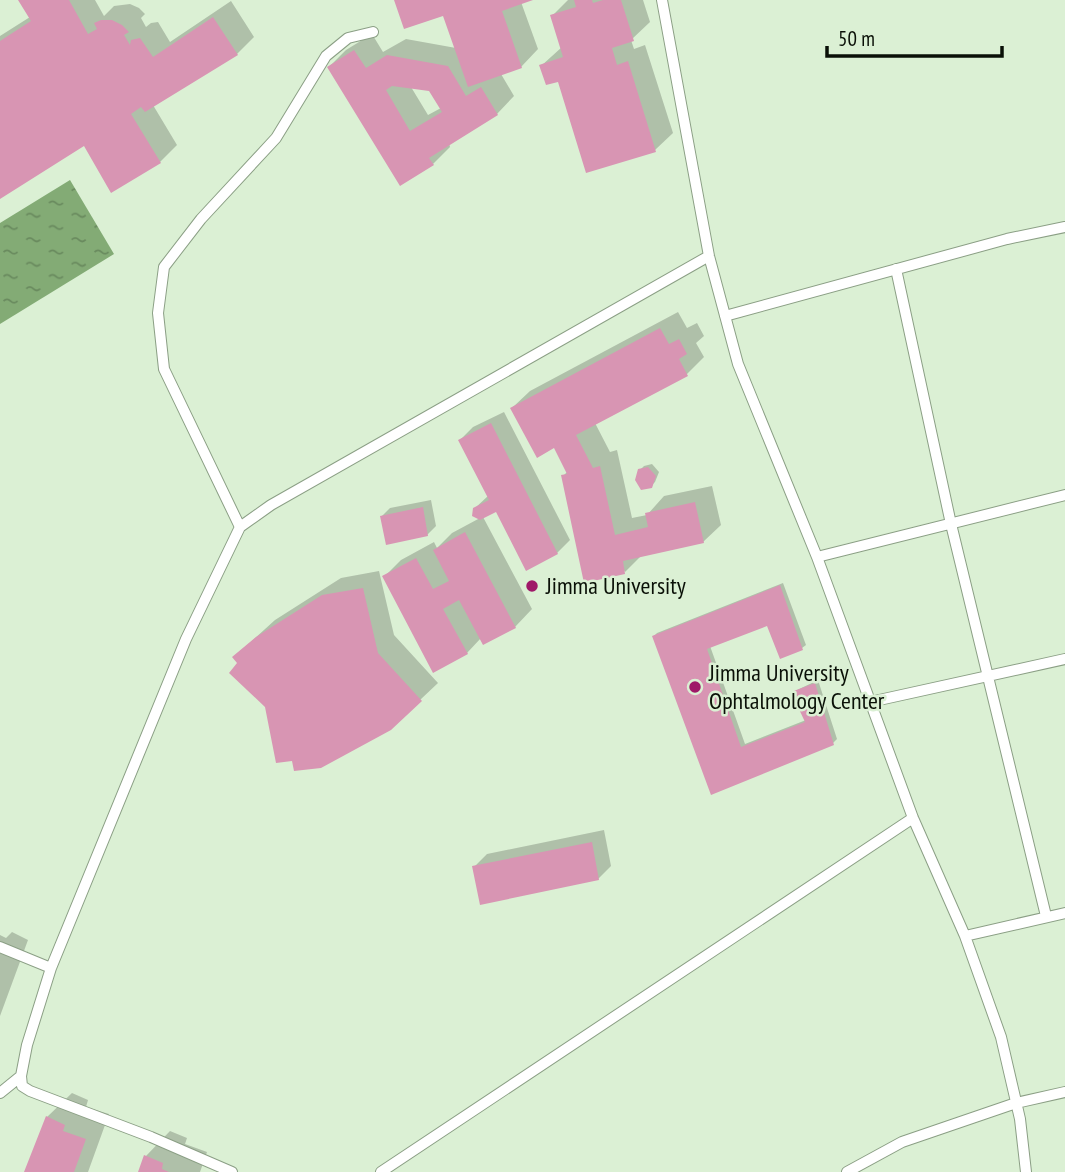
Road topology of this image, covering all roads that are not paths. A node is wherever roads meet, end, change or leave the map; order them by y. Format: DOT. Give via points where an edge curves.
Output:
graph roads {
  1 [pos="662,0"];
  2 [pos="373,32"];
  3 [pos="1065,226"];
  4 [pos="709,256"];
  5 [pos="896,269"];
  6 [pos="725,316"];
  7 [pos="1065,495"];
  8 [pos="951,524"];
  9 [pos="240,527"];
  10 [pos="817,557"];
  11 [pos="1065,659"];
  12 [pos="987,676"];
  13 [pos="870,702"];
  14 [pos="913,818"];
  15 [pos="1065,913"];
  16 [pos="1046,916"];
  17 [pos="965,936"];
  18 [pos="0,947"];
  19 [pos="51,968"];
  20 [pos="21,1076"];
  21 [pos="1065,1092"];
  22 [pos="0,1093"];
  23 [pos="1016,1103"];
  24 [pos="232,1172"];
  25 [pos="382,1172"];
  26 [pos="847,1172"];
  27 [pos="1026,1172"];
  1 -- 4 [label="lane"];
  2 -- 9 [label="lane" via="348,38 327,57 276,138 201,219 164,267 158,313 164,369"];
  3 -- 5 [label="lane"];
  4 -- 6 [label="lane"];
  4 -- 9 [label="lane" via="271,505"];
  5 -- 6 [label="lane"];
  5 -- 8 [label="lane"];
  6 -- 10 [label="lane" via="738,364"];
  7 -- 8 [label="lane"];
  8 -- 10 [label="lane"];
  8 -- 12 [label="lane"];
  9 -- 19 [label="lane" via="186,639"];
  10 -- 13 [label="lane"];
  11 -- 12 [label="lane"];
  12 -- 13 [label="lane"];
  12 -- 16 [label="lane"];
  13 -- 14 [label="lane"];
  14 -- 17 [label="lane"];
  14 -- 25 [label="lane"];
  15 -- 16 [label="lane"];
  16 -- 17 [label="lane"];
  17 -- 23 [label="lane" via="1001,1037"];
  18 -- 19 [label="lane"];
  19 -- 20 [label="lane"];
  20 -- 22 [label="lane"];
  20 -- 24 [label="lane" via="22,1086 30,1091"];
  21 -- 23 [label="lane"];
  23 -- 26 [label="lane" via="902,1142"];
  23 -- 27 [label="lane"];
}
